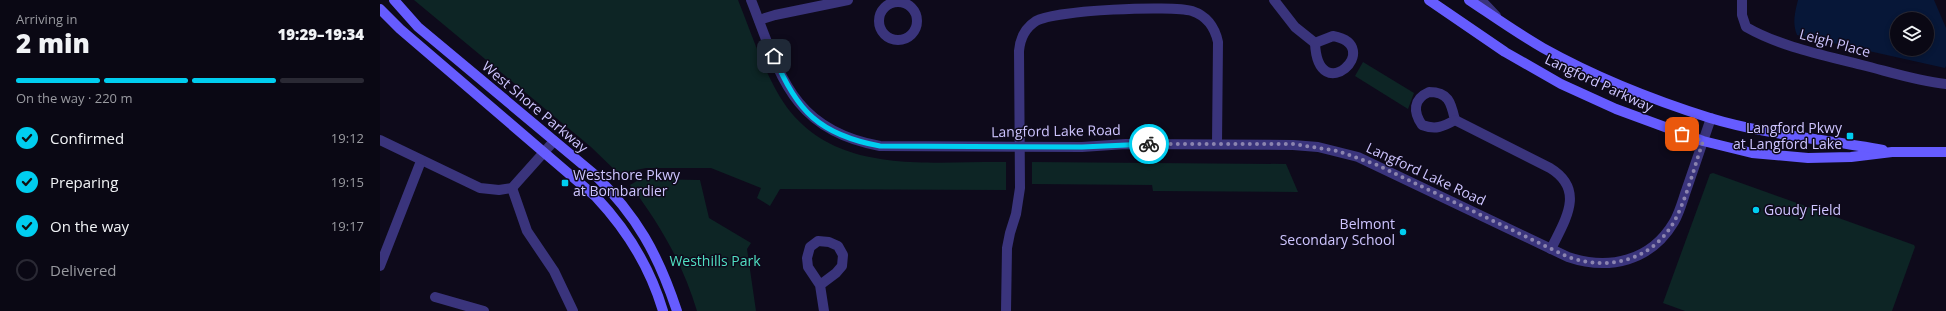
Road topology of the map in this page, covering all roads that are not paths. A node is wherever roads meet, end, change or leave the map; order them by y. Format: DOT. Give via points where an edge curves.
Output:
graph roads {
  1 [pos="394,0"];
  2 [pos="751,0"];
  3 [pos="848,0"];
  4 [pos="1274,0"];
  5 [pos="1430,0"];
  6 [pos="1469,0"];
  7 [pos="1481,0"];
  8 [pos="1742,0"];
  9 [pos="889,2"];
  10 [pos="912,3"];
  11 [pos="1111,5"];
  12 [pos="380,9"];
  13 [pos="759,20"];
  14 [pos="1502,22"];
  15 [pos="1315,43"];
  16 [pos="1946,84"];
  17 [pos="1711,118"];
  18 [pos="1455,120"];
  19 [pos="380,140"];
  20 [pos="554,141"];
  21 [pos="1703,141"];
  22 [pos="1217,144"];
  23 [pos="1019,147"];
  24 [pos="545,152"];
  25 [pos="1892,152"];
  26 [pos="1946,152"];
  27 [pos="421,161"];
  28 [pos="512,188"];
  29 [pos="1551,248"];
  30 [pos="380,266"];
  31 [pos="820,285"];
  32 [pos="435,297"];
  33 [pos="484,311"];
  34 [pos="573,311"];
  35 [pos="663,311"];
  36 [pos="677,311"];
  37 [pos="824,311"];
  38 [pos="1006,311"];
  1 -- 20 [label="main road, West Shore Parkway" via="418,26"];
  2 -- 13 [label="street, Langford Lake Road"];
  3 -- 13 [label="street"];
  4 -- 15 [label="street" via="1295,27"];
  5 -- 21 [label="main road, Langford Parkway" via="1505,52 1561,84 1631,115"];
  6 -- 14 [label="main road, Langford Parkway"];
  7 -- 14 [label="street"];
  8 -- 16 [label="street, Leigh Place" via="1742,15 1746,26 1771,38 1800,49 1914,79"];
  9 -- 10 [label="street"];
  9 -- 10 [label="street" via="880,15 879,23 886,36 893,40 908,38 913,32 917,18"];
  11 -- 22 [label="street" via="1185,10 1200,15 1211,24 1218,42"];
  11 -- 23 [label="street" via="1046,17 1025,31 1019,52"];
  12 -- 24 [label="main road, West Shore Parkway"];
  13 -- 23 [label="street, Langford Lake Road" via="791,92 809,114 839,135 857,142 880,146"];
  14 -- 17 [label="main road, Langford Parkway" via="1542,48 1588,71"];
  17 -- 21 [label="street, Langford Lake Road"];
  17 -- 25 [label="main road, Langford Parkway" via="1781,134"];
  18 -- 29 [label="street" via="1562,176 1569,189 1570,205 1567,217"];
  19 -- 27 [label="street"];
  20 -- 24 [label="street"];
  20 -- 36 [label="main road, West Shore Parkway" via="612,192 634,219 658,262"];
  21 -- 25 [label="main road, Langford Parkway" via="1752,153 1808,158 1851,157"];
  21 -- 29 [label="street, Langford Lake Road" via="1675,221 1651,248 1611,264 1596,264 1568,257"];
  22 -- 23 [label="street, Langford Lake Road"];
  22 -- 29 [label="street, Langford Lake Road" via="1312,146 1358,157"];
  23 -- 38 [label="street" via="1020,188 1007,248"];
  24 -- 28 [label="street"];
  24 -- 35 [label="main road, West Shore Parkway" via="596,196 613,216 644,262"];
  25 -- 26 [label="main road, Langford Parkway"];
  27 -- 28 [label="street" via="480,188"];
  27 -- 30 [label="street"];
  28 -- 34 [label="street" via="527,231 554,271"];
  31 -- 37 [label="street"];
  32 -- 33 [label="street"];
}
